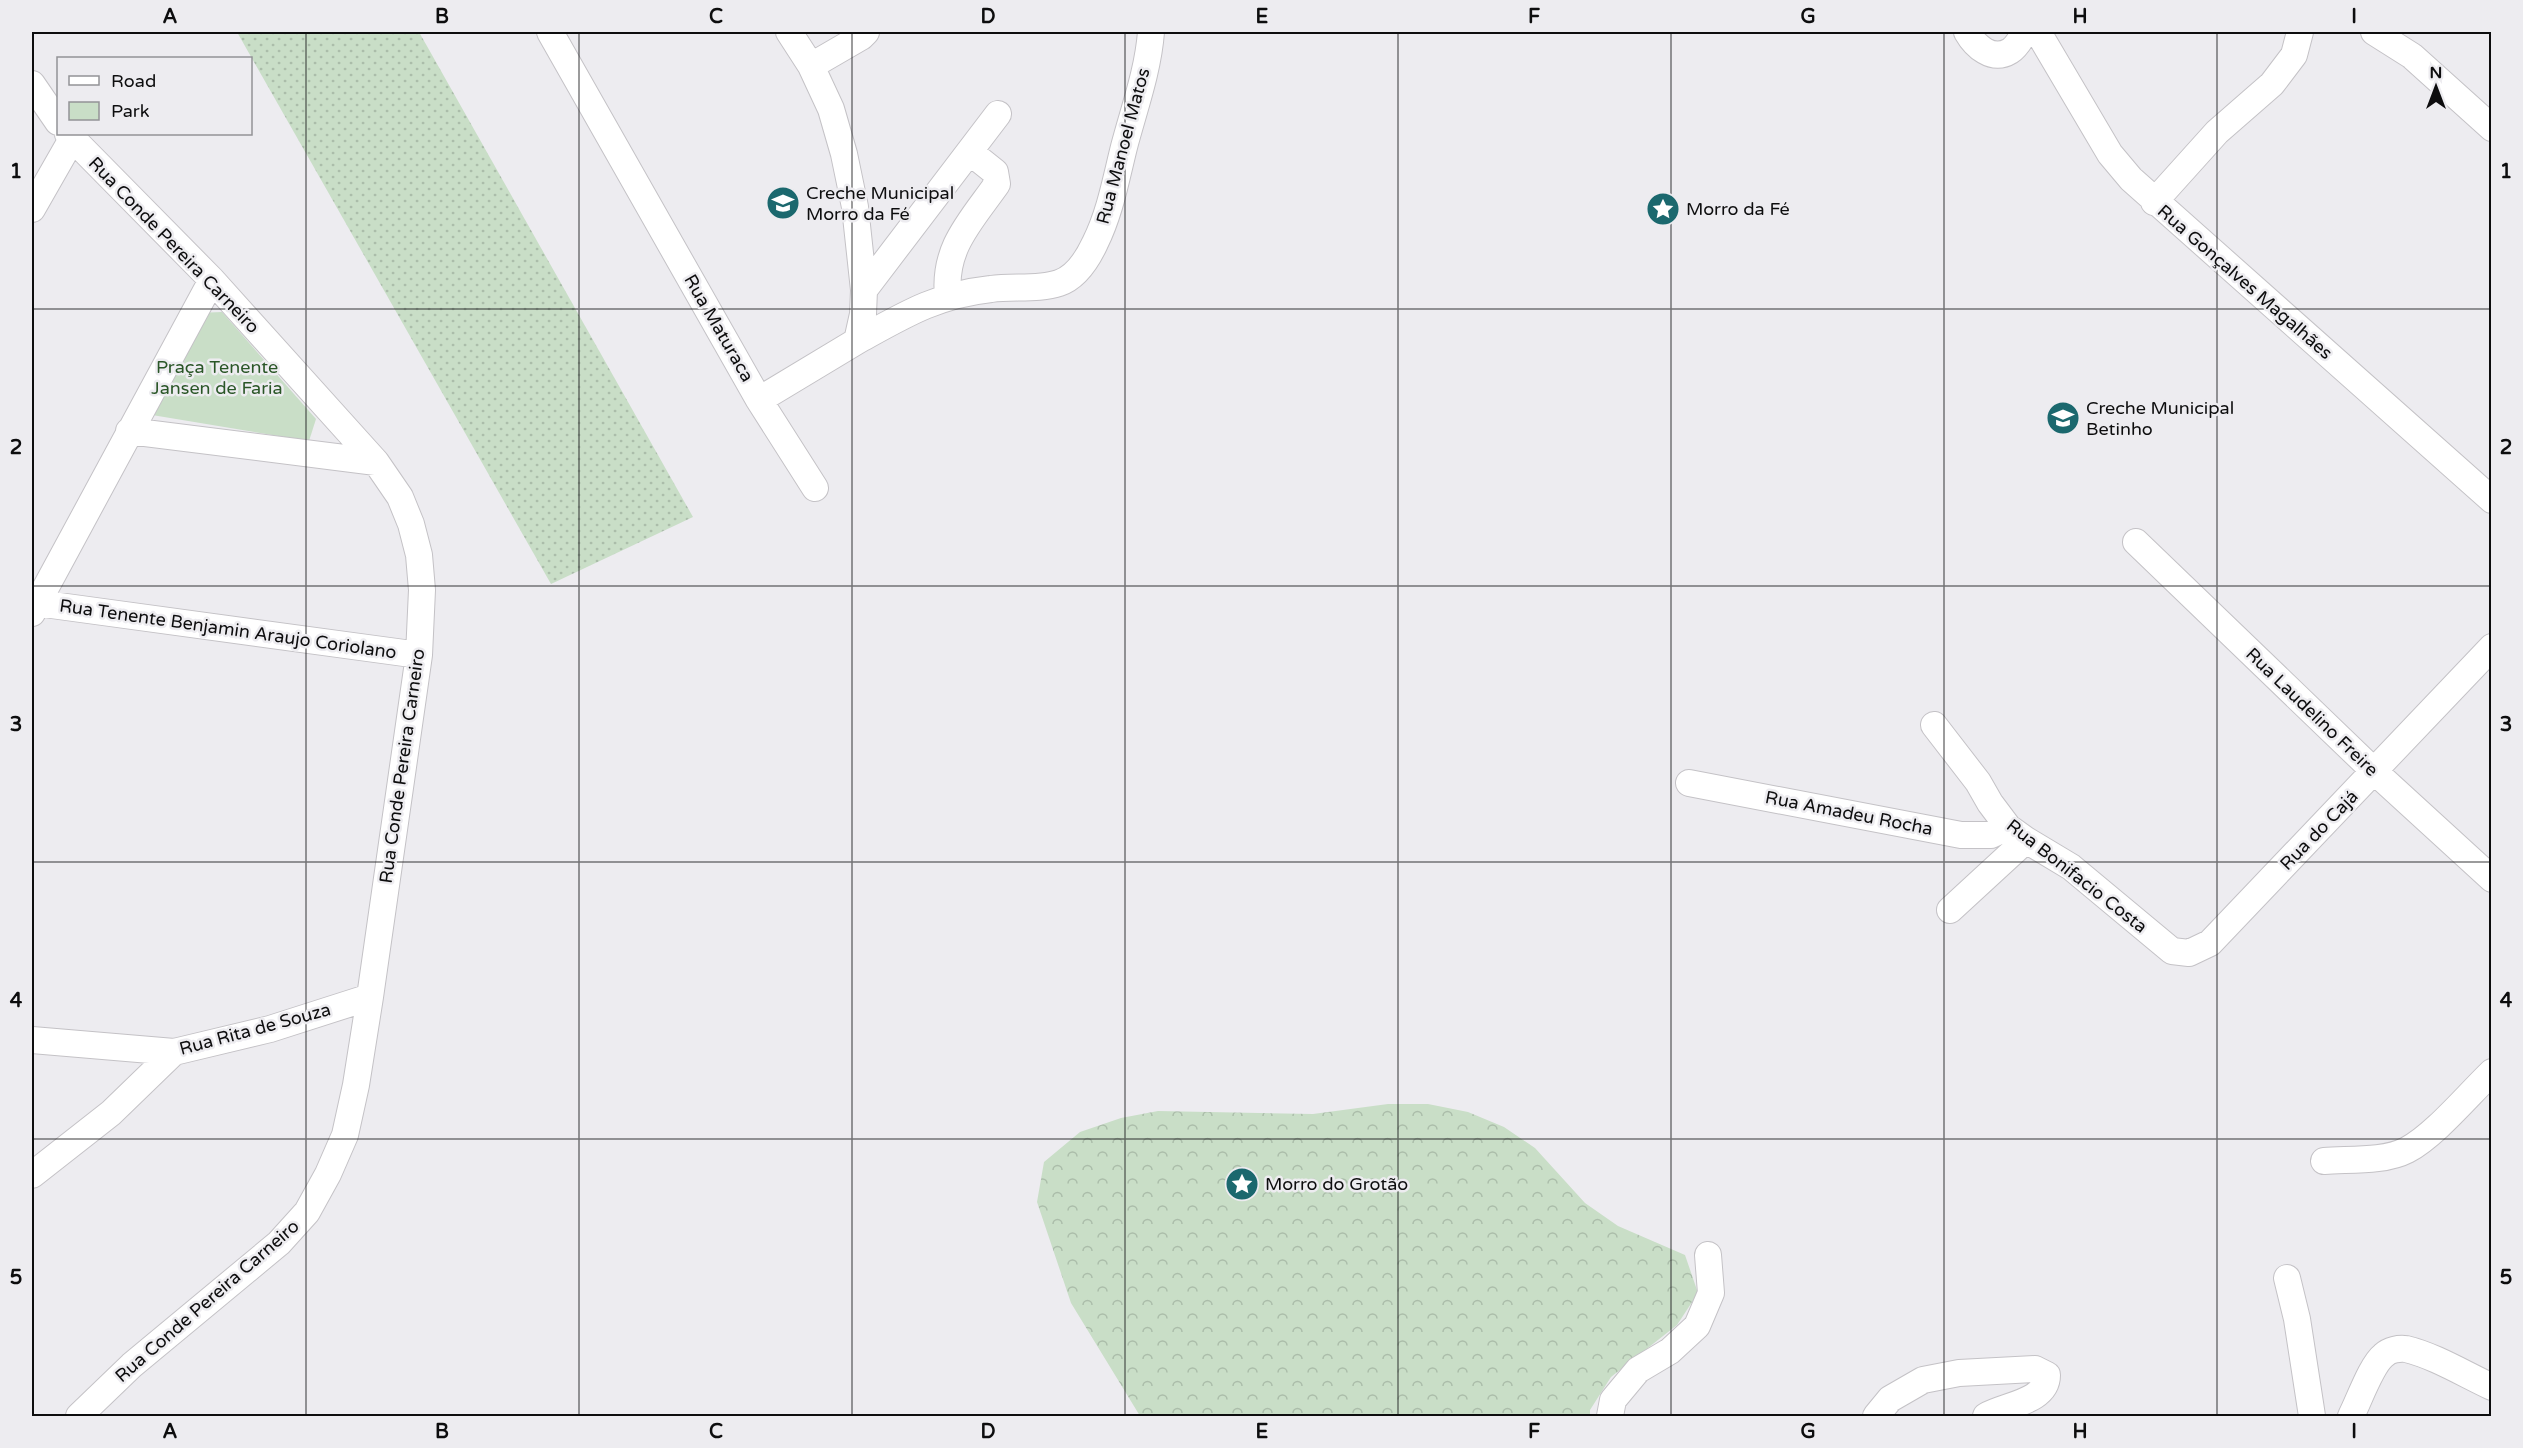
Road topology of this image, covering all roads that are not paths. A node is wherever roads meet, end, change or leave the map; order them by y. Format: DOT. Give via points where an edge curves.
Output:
graph roads {
  1 [pos="550,32"];
  2 [pos="789,32"];
  3 [pos="866,32"];
  4 [pos="1151,32"];
  5 [pos="1967,32"];
  6 [pos="2025,32"];
  7 [pos="2038,32"];
  8 [pos="2300,32"];
  9 [pos="2374,32"];
  10 [pos="2410,44"];
  11 [pos="811,66"];
  12 [pos="32,84"];
  13 [pos="998,114"];
  14 [pos="57,119"];
  15 [pos="2492,128"];
  16 [pos="65,135"];
  17 [pos="69,135"];
  18 [pos="970,152"];
  19 [pos="2154,202"];
  20 [pos="32,209"];
  21 [pos="212,280"];
  22 [pos="864,290"];
  23 [pos="948,296"];
  24 [pos="857,342"];
  25 [pos="759,400"];
  26 [pos="129,431"];
  27 [pos="376,462"];
  28 [pos="815,488"];
  29 [pos="2492,500"];
  30 [pos="2136,542"];
  31 [pos="34,608"];
  32 [pos="2492,647"];
  33 [pos="419,655"];
  34 [pos="1934,725"];
  35 [pos="2375,772"];
  36 [pos="1689,783"];
  37 [pos="2017,834"];
  38 [pos="2492,879"];
  39 [pos="1950,910"];
  40 [pos="2189,953"];
  41 [pos="370,997"];
  42 [pos="32,1040"];
  43 [pos="174,1052"];
  44 [pos="2492,1072"];
  45 [pos="2324,1161"];
  46 [pos="32,1175"];
  47 [pos="1708,1255"];
  48 [pos="2287,1278"];
  49 [pos="2492,1387"];
  50 [pos="79,1416"];
  51 [pos="1611,1416"];
  52 [pos="1876,1416"];
  53 [pos="1986,1416"];
  54 [pos="2312,1416"];
  55 [pos="2351,1416"];
  1 -- 25 [label="street, Rua Maturaca"];
  2 -- 11 [label="street"];
  3 -- 11 [label="street"];
  4 -- 23 [label="street, Rua Manoel Matos" via="1145,70 1106,215 1083,263 1059,283"];
  5 -- 6 [label="street" via="1976,46 1999,55 2010,52"];
  7 -- 19 [label="street, Rua Gonçalves Magalhães" via="2110,154"];
  8 -- 19 [label="street" via="2294,55 2272,84 2217,132"];
  9 -- 10 [label="street"];
  10 -- 15 [label="street"];
  11 -- 22 [label="street" via="831,109 844,154 855,207"];
  12 -- 14 [label="street, Rua Conde Pereira Carneiro"];
  13 -- 18 [label="street"];
  16 -- 20 [label="street"];
  17 -- 21 [label="street, Rua Conde Pereira Carneiro"];
  18 -- 22 [label="street"];
  18 -- 23 [label="street" via="995,172 997,184 955,245 946,277"];
  19 -- 29 [label="street, Rua Gonçalves Magalhães"];
  21 -- 26 [label="street"];
  21 -- 27 [label="street, Rua Conde Pereira Carneiro"];
  22 -- 24 [label="street"];
  23 -- 24 [label="street, Rua Manoel Matos"];
  24 -- 25 [label="street, Rua Maturaca"];
  25 -- 28 [label="street"];
  26 -- 27 [label="street"];
  26 -- 31 [label="street"];
  27 -- 33 [label="street, Rua Conde Pereira Carneiro" via="400,497 419,555"];
  30 -- 35 [label="street, Rua Laudelino Freire"];
  31 -- 33 [label="street, Rua Tenente Benjamin Araujo Coriolano"];
  32 -- 35 [label="street, Rua do Cajá"];
  33 -- 41 [label="street, Rua Conde Pereira Carneiro"];
  34 -- 37 [label="street, Rua Bonifacio Costa" via="1990,804"];
  35 -- 38 [label="street, Rua Laudelino Freire"];
  35 -- 40 [label="street, Rua do Cajá" via="2210,943"];
  36 -- 37 [label="street, Rua Amadeu Rocha" via="1961,835"];
  37 -- 39 [label="street"];
  37 -- 40 [label="street, Rua Bonifacio Costa" via="2071,867 2172,951"];
  41 -- 43 [label="street, Rua Rita de Souza" via="270,1029"];
  41 -- 50 [label="street, Rua Conde Pereira Carneiro" via="345,1135 307,1212 279,1243 132,1365"];
  42 -- 43 [label="street, Rua Rita de Souza"];
  43 -- 46 [label="street" via="111,1113"];
  44 -- 45 [label="street" via="2424,1139 2405,1151 2381,1157"];
  47 -- 51 [label="street" via="1711,1293 1696,1326 1670,1351 1638,1370 1613,1400"];
  48 -- 54 [label="street"];
  49 -- 55 [label="street" via="2405,1349 2396,1349 2383,1355"];
  52 -- 53 [label="street" via="1890,1399 1923,1380 1959,1373 2035,1369 2047,1375 2043,1389 2031,1399"];
}
